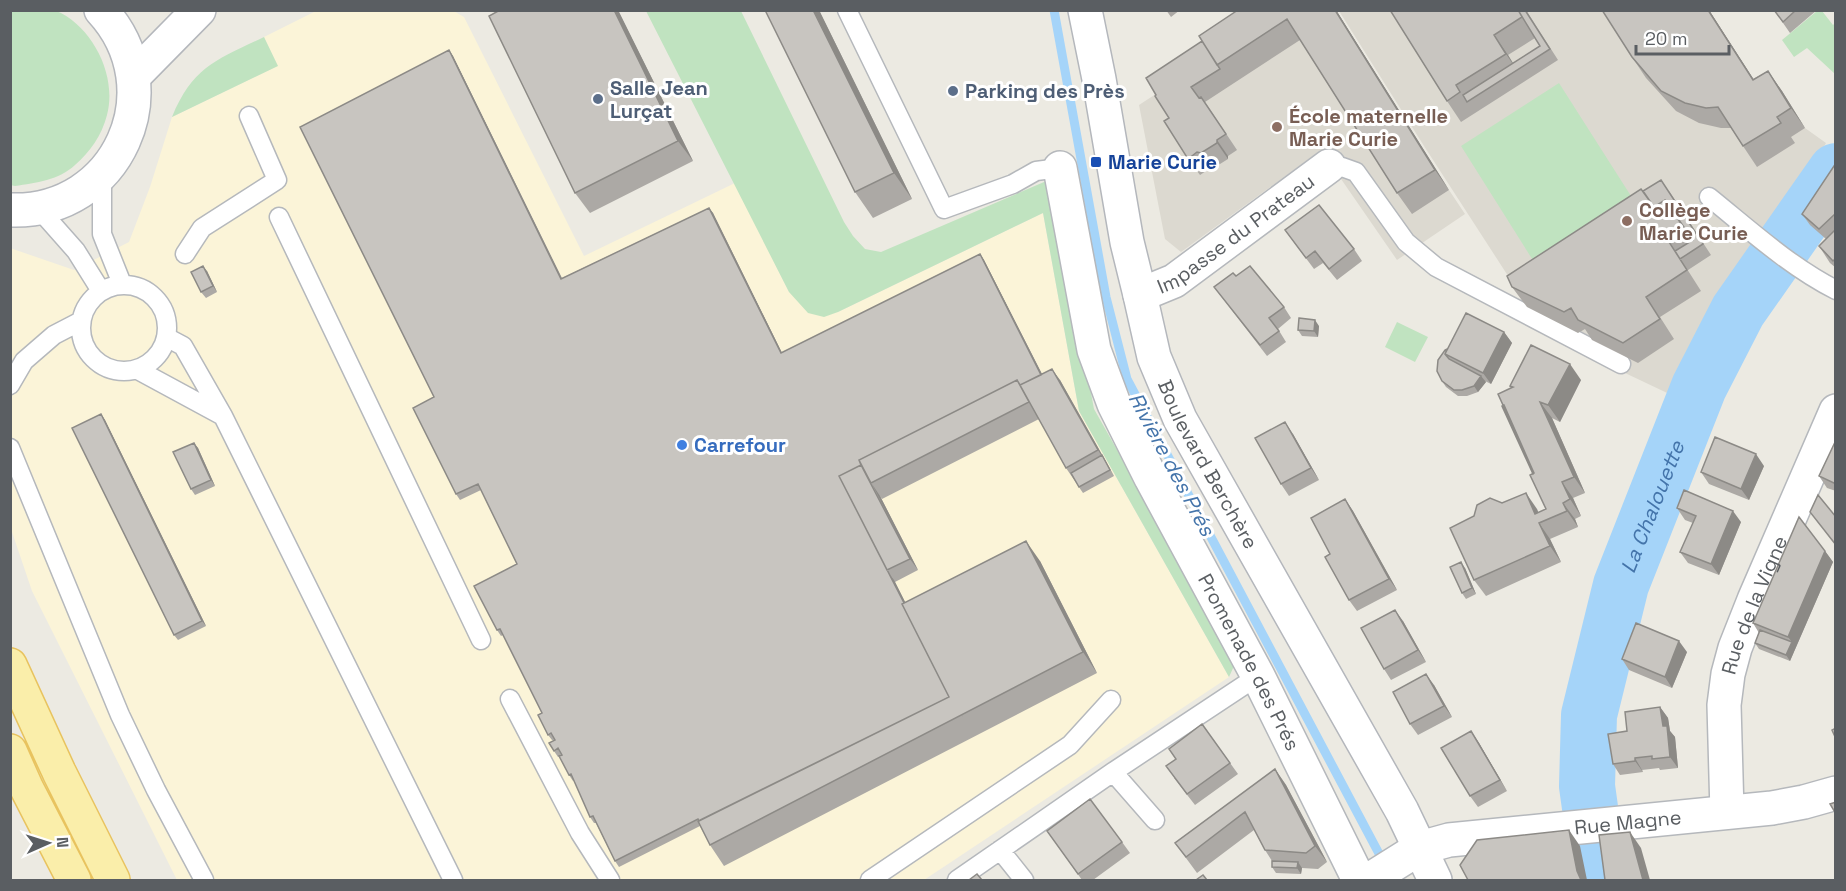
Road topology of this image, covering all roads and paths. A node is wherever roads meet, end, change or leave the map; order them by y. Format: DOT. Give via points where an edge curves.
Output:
graph roads {
  1 [pos="101,10"];
  2 [pos="199,10"];
  3 [pos="847,10"];
  4 [pos="1085,10"];
  5 [pos="134,76"];
  6 [pos="249,116"];
  7 [pos="1329,166"];
  8 [pos="1060,168"];
  9 [pos="102,174"];
  10 [pos="1709,197"];
  11 [pos="24,209"];
  12 [pos="279,217"];
  13 [pos="184,255"];
  14 [pos="122,284"];
  15 [pos="1836,290"];
  16 [pos="101,291"];
  17 [pos="1140,295"];
  18 [pos="81,321"];
  19 [pos="166,337"];
  20 [pos="1621,364"];
  21 [pos="138,370"];
  22 [pos="10,385"];
  23 [pos="1836,411"];
  24 [pos="223,416"];
  25 [pos="10,448"];
  26 [pos="481,640"];
  27 [pos="10,665"];
  28 [pos="1258,676"];
  29 [pos="510,699"];
  30 [pos="1111,700"];
  31 [pos="10,751"];
  32 [pos="1113,772"];
  33 [pos="1836,794"];
  34 [pos="1727,812"];
  35 [pos="1155,820"];
  36 [pos="1420,848"];
  37 [pos="1000,850"];
  38 [pos="74,880"];
  39 [pos="113,880"];
  40 [pos="204,880"];
  41 [pos="453,880"];
  42 [pos="610,880"];
  43 [pos="870,880"];
  44 [pos="957,880"];
  45 [pos="1024,880"];
  46 [pos="1359,880"];
  47 [pos="1369,880"];
  48 [pos="1435,880"];
  1 -- 5 [label="street" via="121,38"];
  2 -- 5 [label="street"];
  3 -- 8 [label="lane" via="944,209 1013,184 1036,171"];
  4 -- 17 [label="street, Boulevard Berchère"];
  5 -- 9 [label="street" via="129,129"];
  6 -- 13 [label="lane" via="277,180 202,228"];
  7 -- 17 [label="street, Impasse du Prateau" via="1174,281"];
  7 -- 20 [label="lane" via="1356,172 1406,242 1436,267"];
  8 -- 28 [label="street, Promenade des Prés" via="1094,350 1114,404"];
  9 -- 11 [label="street" via="73,196"];
  9 -- 14 [label="lane" via="102,234"];
  10 -- 15 [label="lane" via="1766,244"];
  11 -- 16 [label="lane" via="76,250"];
  12 -- 26 [label="lane"];
  14 -- 16 [label="lane"];
  14 -- 19 [label="lane" via="150,293 164,309"];
  16 -- 18 [label="lane" via="89,301"];
  17 -- 36 [label="street, Boulevard Berchère" via="1154,357 1180,419"];
  18 -- 21 [label="lane" via="87,351 97,362 114,370"];
  18 -- 22 [label="lane" via="54,335 24,361"];
  19 -- 21 [label="lane" via="157,358"];
  19 -- 24 [label="lane" via="183,346"];
  21 -- 24 [label="lane"];
  23 -- 34 [label="street, Rue de la Vigne" via="1735,648 1724,705"];
  24 -- 41 [label="lane"];
  25 -- 40 [label="lane" via="120,715"];
  27 -- 39 [label="main road"];
  28 -- 32 [label="lane"];
  28 -- 46 [label="street, Promenade des Prés"];
  29 -- 42 [label="lane" via="580,833"];
  30 -- 43 [label="lane" via="1070,745"];
  31 -- 38 [label="main road"];
  32 -- 35 [label="lane"];
  32 -- 37 [label="lane"];
  33 -- 34 [label="street, Rue Magne" via="1772,808"];
  34 -- 36 [label="street, Rue Magne" via="1449,840"];
  36 -- 47 [label="street, Rue Magne"];
  36 -- 48 [label="street, Boulevard Berchère"];
  37 -- 44 [label="lane"];
  37 -- 45 [label="lane"];
}
